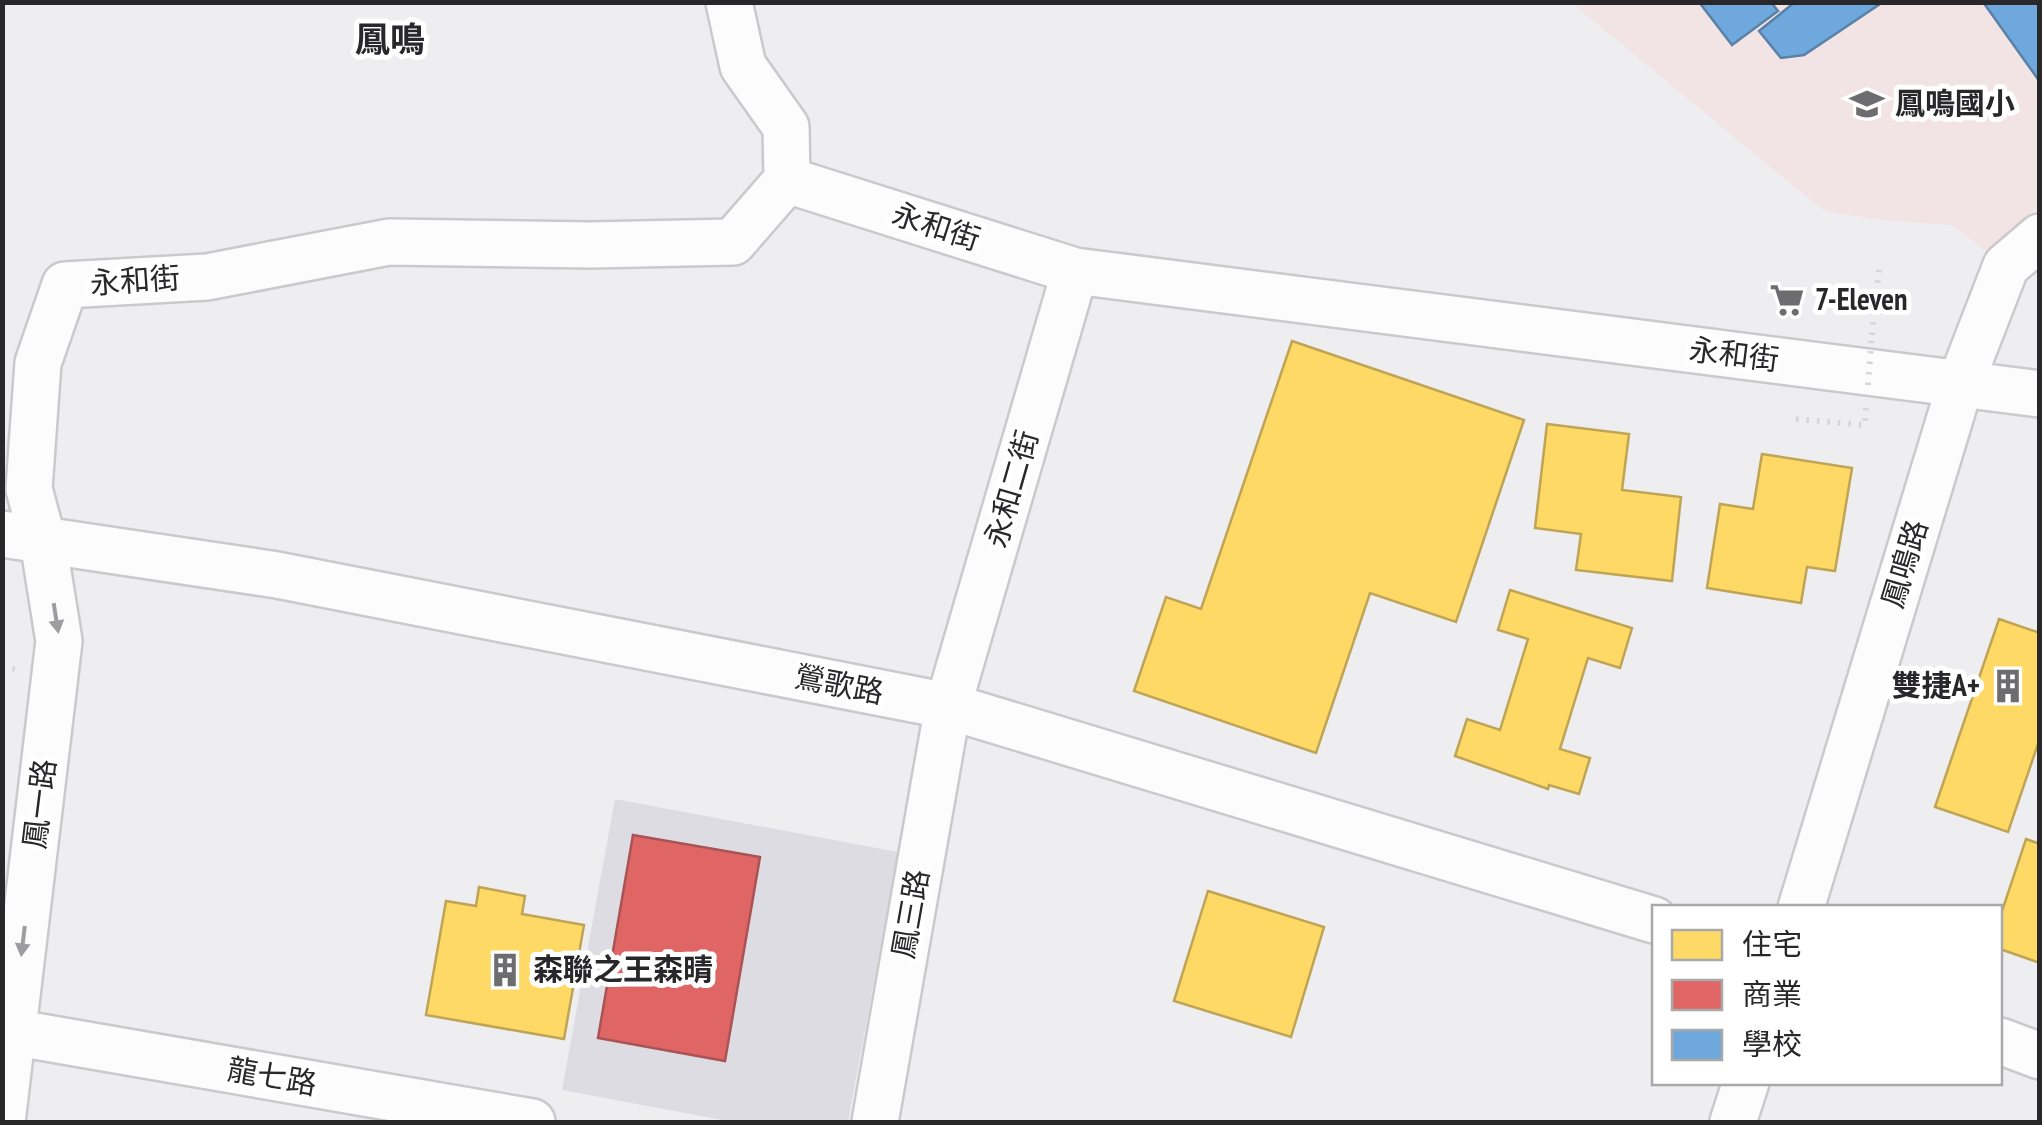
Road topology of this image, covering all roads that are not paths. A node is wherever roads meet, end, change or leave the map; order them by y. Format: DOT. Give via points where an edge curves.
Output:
graph roads {
  1 [pos="729,2"];
  2 [pos="787,180"];
  3 [pos="2040,236"];
  4 [pos="1075,272"];
  5 [pos="1960,382"];
  6 [pos="2040,394"];
  7 [pos="30,489"];
  8 [pos="16,537"];
  9 [pos="948,706"];
  10 [pos="1802,905"];
  11 [pos="1652,919"];
  12 [pos="12,1032"];
  13 [pos="2002,1042"];
  14 [pos="2040,1056"];
  15 [pos="1745,1085"];
  16 [pos="2,1122"];
  17 [pos="532,1122"];
  18 [pos="875,1122"];
  19 [pos="1733,1122"];
  1 -- 2 [label="street" via="743,66 786,127"];
  2 -- 4 [label="street, 永和街"];
  2 -- 7 [label="street, 永和街" via="733,242 390,242 207,276 65,285 38,363"];
  3 -- 5 [label="street, 鳳鳴路" via="2006,266"];
  4 -- 5 [label="street, 永和街"];
  4 -- 9 [label="street, 永和二街"];
  5 -- 6 [label="street, 永和街"];
  5 -- 10 [label="street, 鳳鳴路"];
  7 -- 8 [label="street, 鳳一路"];
  8 -- 9 [label="street, 鶯歌路" via="278,575"];
  8 -- 12 [label="street, 鳳一路, one-way" via="60,640"];
  9 -- 11 [label="street, 鶯歌路"];
  9 -- 18 [label="street, 鳳三路"];
  12 -- 16 [label="street, 鳳一路"];
  12 -- 17 [label="street, 龍七路"];
  13 -- 14 [label="street"];
  15 -- 19 [label="street"];
}
